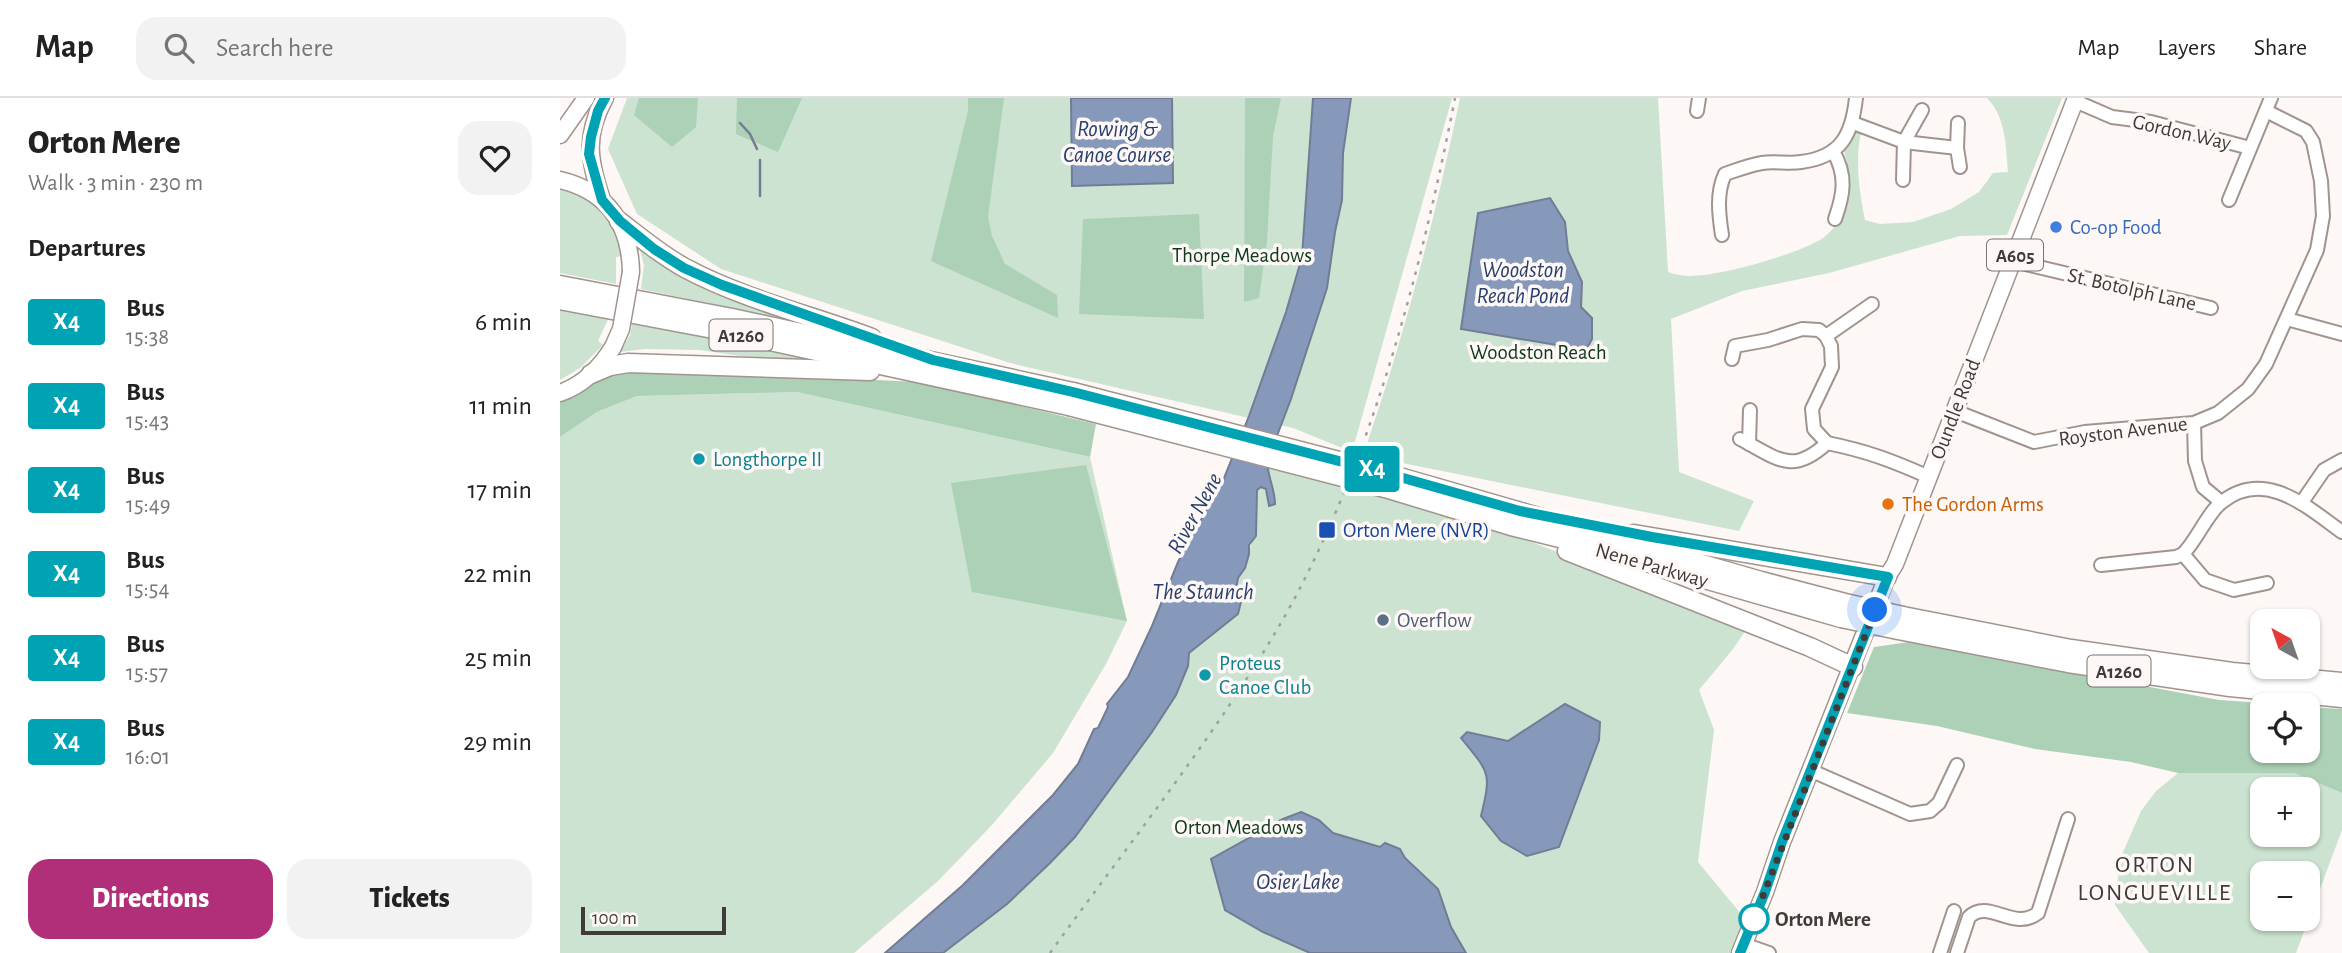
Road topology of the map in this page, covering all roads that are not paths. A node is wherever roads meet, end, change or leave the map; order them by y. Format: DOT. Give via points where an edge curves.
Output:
graph roads {
  1 [pos="586,98"];
  2 [pos="605,98"];
  3 [pos="1856,98"];
  4 [pos="2271,98"];
  5 [pos="2076,100"];
  6 [pos="1922,110"];
  7 [pos="2266,111"];
  8 [pos="1853,123"];
  9 [pos="1958,123"];
  10 [pos="560,135"];
  11 [pos="1904,142"];
  12 [pos="1957,148"];
  13 [pos="2250,148"];
  14 [pos="1833,151"];
  15 [pos="1960,167"];
  16 [pos="560,180"];
  17 [pos="1903,180"];
  18 [pos="602,200"];
  19 [pos="2229,200"];
  20 [pos="1836,219"];
  21 [pos="620,221"];
  22 [pos="1722,235"];
  23 [pos="2013,261"];
  24 [pos="560,285"];
  25 [pos="560,300"];
  26 [pos="1872,304"];
  27 [pos="2211,308"];
  28 [pos="2287,319"];
  29 [pos="2342,334"];
  30 [pos="1826,336"];
  31 [pos="1732,359"];
  32 [pos="928,367"];
  33 [pos="591,374"];
  34 [pos="560,393"];
  35 [pos="1750,410"];
  36 [pos="1955,411"];
  37 [pos="2194,423"];
  38 [pos="1827,443"];
  39 [pos="2342,460"];
  40 [pos="1929,477"];
  41 [pos="2221,502"];
  42 [pos="2302,502"];
  43 [pos="1516,519"];
  44 [pos="2342,532"];
  45 [pos="2183,554"];
  46 [pos="2101,565"];
  47 [pos="1888,577"];
  48 [pos="2267,583"];
  49 [pos="1901,623"];
  50 [pos="1853,667"];
  51 [pos="2342,682"];
  52 [pos="2342,698"];
  53 [pos="1956,765"];
  54 [pos="1812,771"];
  55 [pos="2068,819"];
  56 [pos="1954,911"];
  57 [pos="1741,949"];
  58 [pos="1769,953"];
  59 [pos="1940,953"];
  60 [pos="1956,953"];
  1 -- 10 [label="main road"];
  2 -- 18 [label="main road" via="589,154"];
  3 -- 8 [label="street"];
  4 -- 7 [label="street"];
  5 -- 13 [label="street, Gordon Way" via="2112,117 2151,122"];
  5 -- 23 [label="main road, Oundle Road / A605"];
  6 -- 11 [label="street"];
  7 -- 13 [label="street"];
  7 -- 28 [label="street, Royston Avenue" via="2306,131 2313,142 2321,181 2323,216 2316,250"];
  8 -- 11 [label="street"];
  8 -- 14 [label="street"];
  9 -- 12 [label="street"];
  11 -- 12 [label="street"];
  11 -- 17 [label="street"];
  12 -- 15 [label="street"];
  13 -- 19 [label="street"];
  14 -- 20 [label="street" via="1844,184"];
  14 -- 22 [label="street" via="1802,162 1763,163 1725,174 1719,212"];
  16 -- 18 [label="main road"];
  18 -- 21 [label="main road"];
  21 -- 32 [label="highway" via="684,268"];
  21 -- 33 [label="main road, bridge" via="631,254 621,329 604,362"];
  23 -- 27 [label="street, St. Botolph Lane"];
  23 -- 36 [label="main road, Oundle Road / A605"];
  24 -- 32 [label="highway, Nene Parkway / A1260" via="732,318"];
  25 -- 32 [label="highway, Nene Parkway / A1260"];
  26 -- 30 [label="street"];
  28 -- 29 [label="street"];
  28 -- 37 [label="street, Royston Avenue" via="2266,364 2248,389 2218,413"];
  30 -- 31 [label="street" via="1819,330 1802,329 1735,346"];
  30 -- 38 [label="street" via="1832,367 1812,409 1814,429"];
  32 -- 33 [label="highway" via="628,363"];
  32 -- 43 [label="highway, Nene Parkway / A1260, bridge" via="1071,399"];
  33 -- 34 [label="main road"];
  35 -- 38 [label="street" via="1745,442 1780,460 1812,457"];
  36 -- 37 [label="street, Royston Avenue" via="2034,442 2085,432"];
  36 -- 40 [label="main road, Oundle Road / A605"];
  37 -- 41 [label="street" via="2195,461 2203,486"];
  38 -- 40 [label="street" via="1875,454"];
  39 -- 42 [label="street" via="2324,470"];
  40 -- 47 [label="main road, Oundle Road / A605"];
  41 -- 42 [label="street" via="2247,489 2272,489"];
  41 -- 45 [label="street"];
  42 -- 44 [label="street"];
  43 -- 47 [label="highway"];
  43 -- 49 [label="highway, Nene Parkway / A1260, bridge" via="1568,540"];
  43 -- 50 [label="highway" via="1538,539"];
  45 -- 46 [label="street"];
  45 -- 48 [label="street" via="2205,580 2234,590"];
  47 -- 50 [label="main road, Oundle Road / A605"];
  49 -- 51 [label="highway, Nene Parkway / A1260" via="2232,672"];
  49 -- 52 [label="highway, Nene Parkway / A1260" via="2081,665"];
  50 -- 54 [label="main road, Oundle Road / A605"];
  53 -- 54 [label="street" via="1939,803 1930,811 1910,814"];
  54 -- 57 [label="main road, Oundle Road / A605"];
  55 -- 60 [label="street" via="2038,913 2016,919 1981,910 1973,913"];
  56 -- 59 [label="street"];
  57 -- 58 [label="street"];
}
